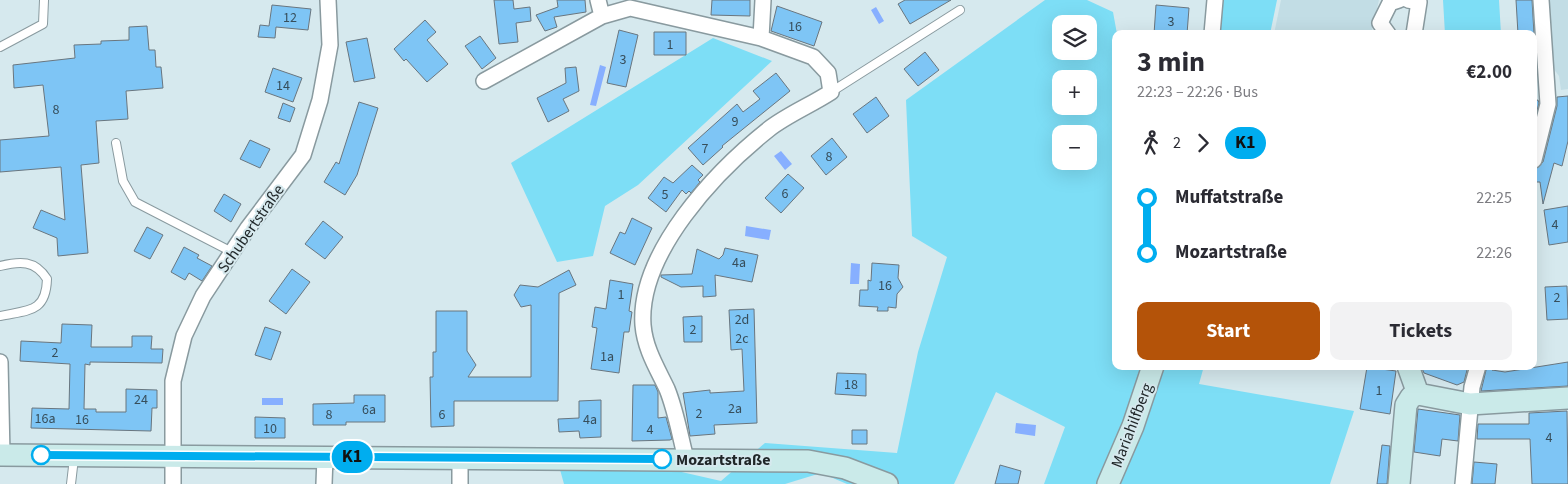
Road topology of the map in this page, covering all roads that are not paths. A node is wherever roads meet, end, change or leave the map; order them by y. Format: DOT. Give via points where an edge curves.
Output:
graph roads {
  1 [pos="44,0"];
  2 [pos="328,0"];
  3 [pos="598,0"];
  4 [pos="763,0"];
  5 [pos="1215,0"];
  6 [pos="1400,0"];
  7 [pos="1541,0"];
  8 [pos="1415,1"];
  9 [pos="960,10"];
  10 [pos="602,16"];
  11 [pos="1212,30"];
  12 [pos="1385,30"];
  13 [pos="1414,30"];
  14 [pos="761,38"];
  15 [pos="0,47"];
  16 [pos="484,81"];
  17 [pos="831,92"];
  18 [pos="116,143"];
  19 [pos="1537,148"];
  20 [pos="232,252"];
  21 [pos="0,266"];
  22 [pos="0,316"];
  23 [pos="0,362"];
  24 [pos="1151,370"];
  25 [pos="1409,370"];
  26 [pos="1477,370"];
  27 [pos="1418,394"];
  28 [pos="1568,398"];
  29 [pos="1470,404"];
  30 [pos="1,455"];
  31 [pos="74,456"];
  32 [pos="173,456"];
  33 [pos="325,457"];
  34 [pos="460,457"];
  35 [pos="686,459"];
  36 [pos="71,484"];
  37 [pos="174,484"];
  38 [pos="324,484"];
  39 [pos="460,484"];
  40 [pos="887,484"];
  41 [pos="1108,484"];
  42 [pos="1398,484"];
  43 [pos="1463,484"];
  1 -- 15 [label="lane" via="43,24"];
  2 -- 20 [label="street, Schubertstraße" via="330,45 320,100 303,155"];
  3 -- 10 [label="street"];
  4 -- 14 [label="street"];
  5 -- 11 [label="street"];
  6 -- 12 [label="street" via="1390,2 1380,23"];
  7 -- 19 [label="street" via="1548,104"];
  8 -- 13 [label="street"];
  9 -- 17 [label="lane"];
  10 -- 14 [label="street" via="630,8"];
  10 -- 16 [label="street"];
  14 -- 17 [label="street" via="813,57 828,73"];
  17 -- 35 [label="street" via="770,129 713,181 682,217 657,260 646,293 643,325 650,357 667,390"];
  18 -- 20 [label="lane" via="123,181 135,202"];
  20 -- 32 [label="street, Schubertstraße" via="203,296 184,336 173,381"];
  21 -- 22 [label="lane" via="30,263 47,279 44,301 35,309"];
  23 -- 30 [label="street"];
  24 -- 41 [label="main road, Mariahilfberg" via="1133,426"];
  25 -- 27 [label="main road"];
  26 -- 29 [label="street"];
  27 -- 29 [label="main road"];
  27 -- 42 [label="main road" via="1411,397 1406,405"];
  28 -- 29 [label="main road"];
  29 -- 43 [label="street"];
  30 -- 31 [label="main road"];
  31 -- 32 [label="main road"];
  31 -- 36 [label="lane"];
  32 -- 33 [label="main road"];
  32 -- 37 [label="street, Schubertstraße"];
  33 -- 34 [label="main road"];
  33 -- 38 [label="street"];
  34 -- 35 [label="main road"];
  34 -- 39 [label="street"];
  35 -- 40 [label="main road" via="808,461 845,468"];
}
